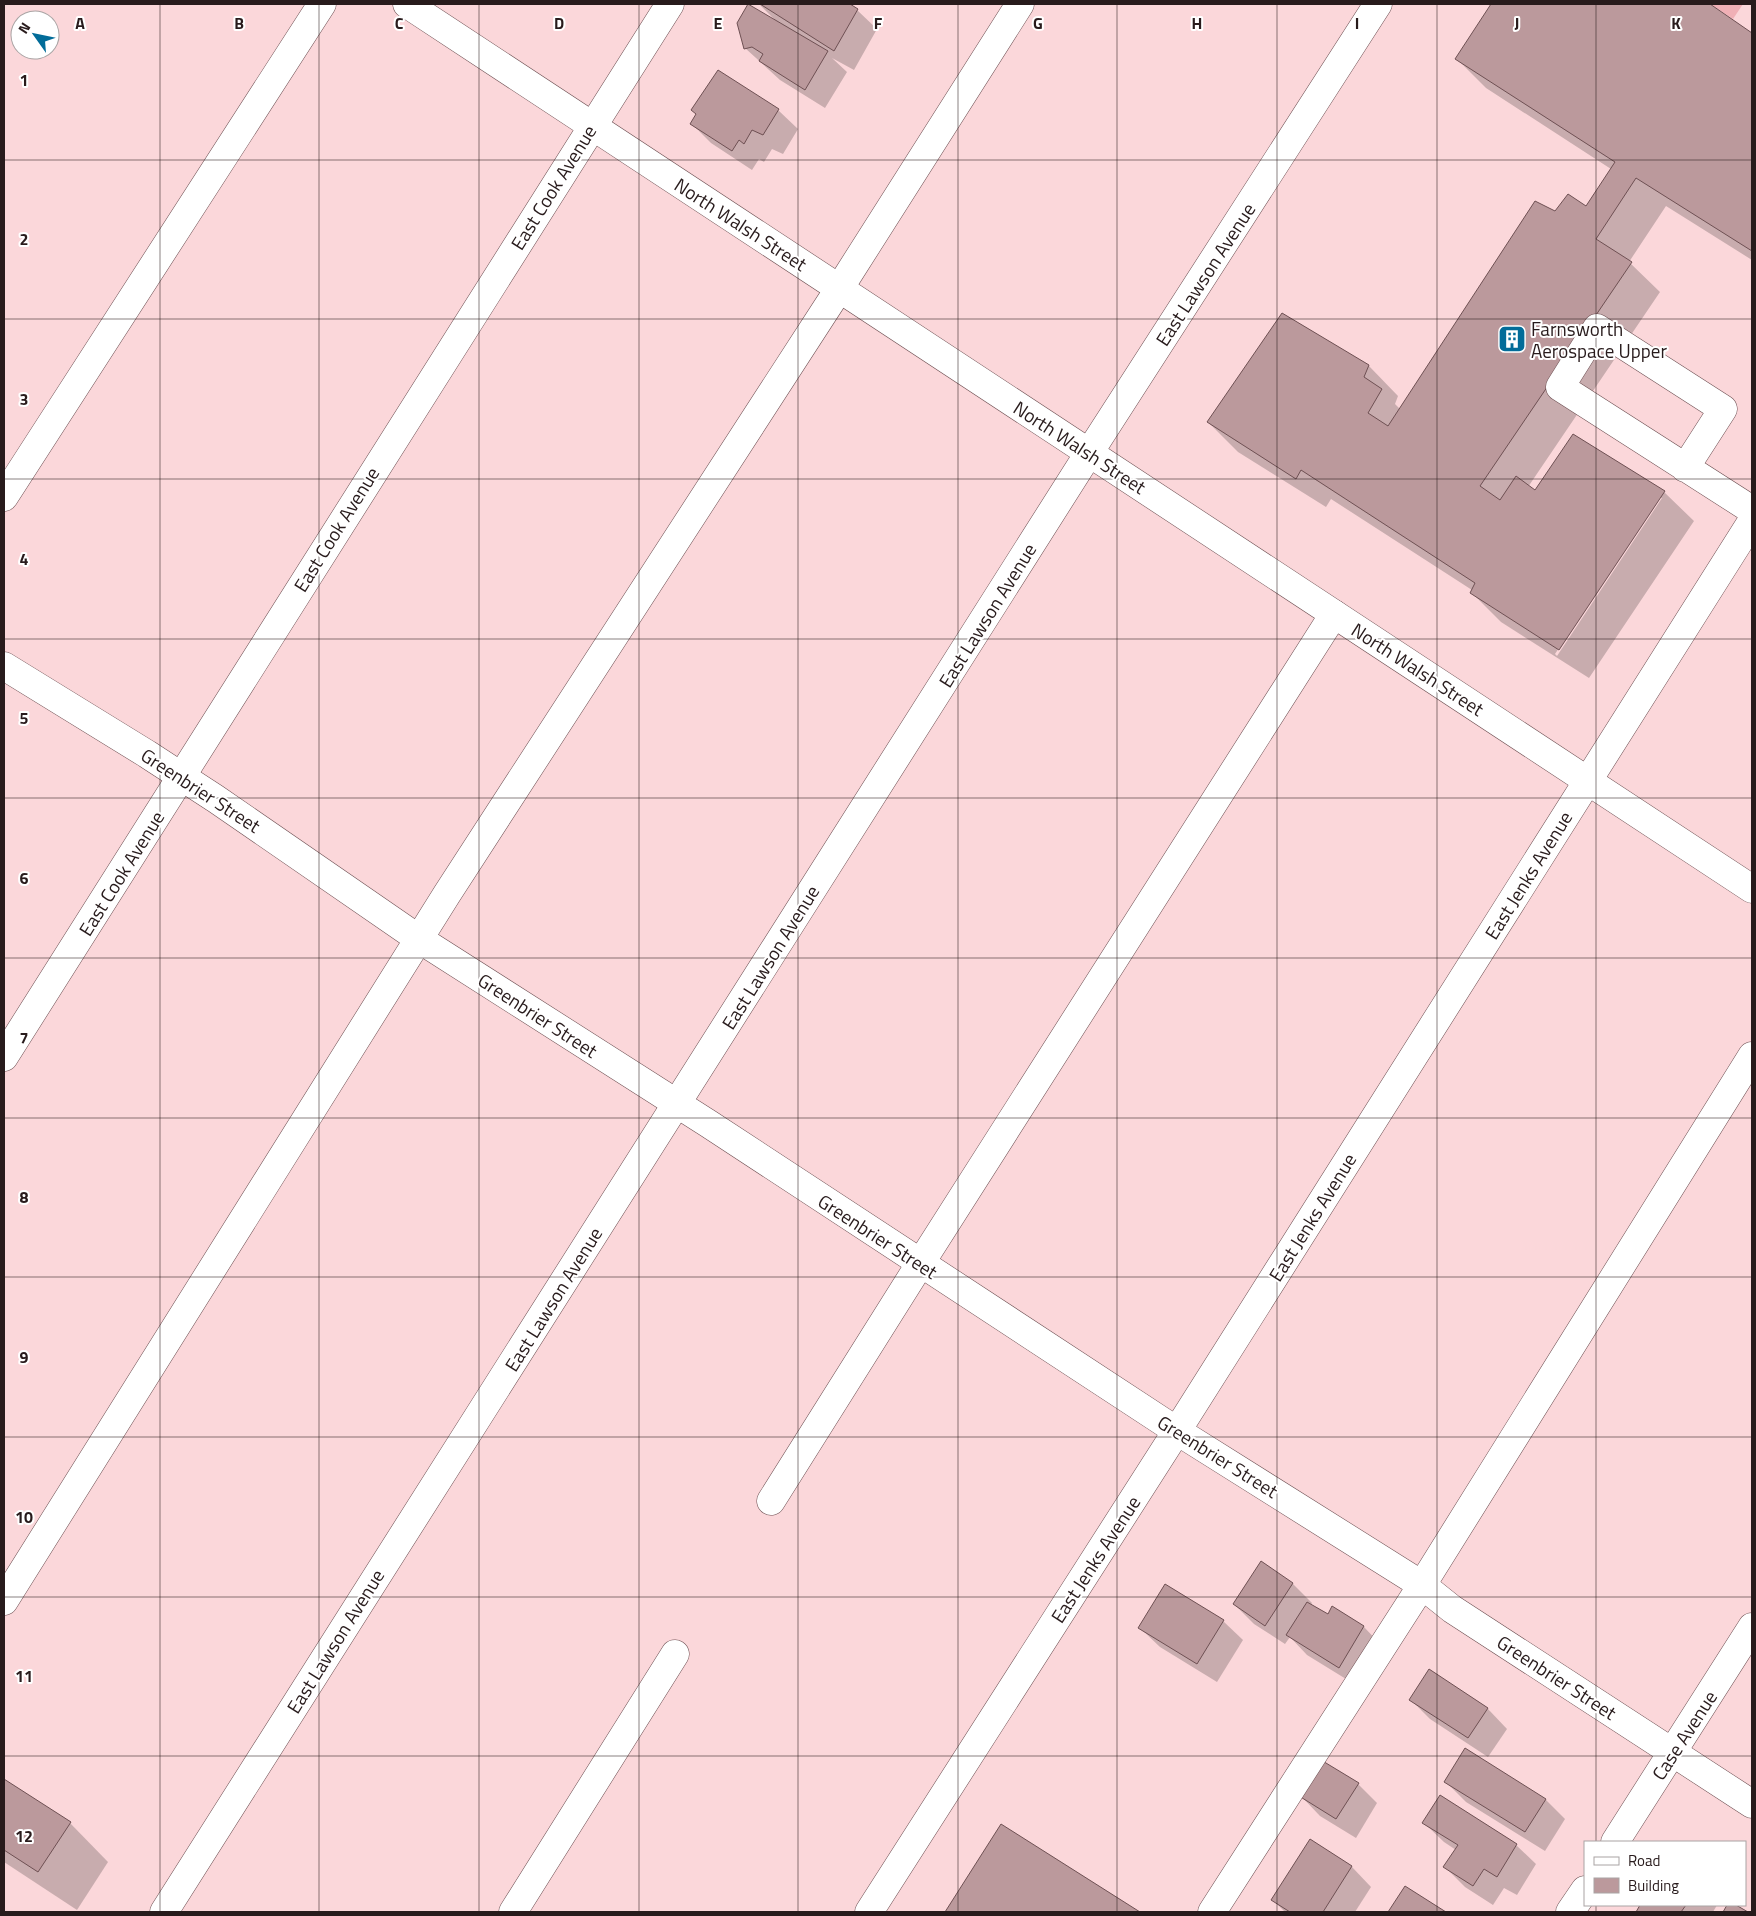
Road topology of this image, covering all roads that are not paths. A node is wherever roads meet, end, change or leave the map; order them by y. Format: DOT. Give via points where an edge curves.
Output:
graph roads {
  1 [pos="322,4"];
  2 [pos="407,4"];
  3 [pos="670,4"];
  4 [pos="1020,4"];
  5 [pos="1378,4"];
  6 [pos="591,126"];
  7 [pos="839,289"];
  8 [pos="1089,453"];
  9 [pos="1685,468"];
  10 [pos="4,498"];
  11 [pos="1752,510"];
  12 [pos="1752,521"];
  13 [pos="1334,614"];
  14 [pos="4,666"];
  15 [pos="181,776"];
  16 [pos="1588,781"];
  17 [pos="1752,889"];
  18 [pos="419,939"];
  19 [pos="1752,1056"];
  20 [pos="4,1057"];
  21 [pos="678,1104"];
  22 [pos="920,1264"];
  23 [pos="1177,1431"];
  24 [pos="771,1501"];
  25 [pos="1422,1585"];
  26 [pos="4,1601"];
  27 [pos="1752,1627"];
  28 [pos="675,1654"];
  29 [pos="1673,1752"];
  30 [pos="1752,1804"];
  31 [pos="1616,1841"];
  32 [pos="1584,1891"];
  33 [pos="164,1912"];
  34 [pos="513,1912"];
  35 [pos="869,1912"];
  36 [pos="1212,1912"];
  37 [pos="1570,1912"];
  1 -- 10 [label="street"];
  2 -- 6 [label="street, North Walsh Street"];
  3 -- 6 [label="street, East Cook Avenue"];
  4 -- 7 [label="street"];
  5 -- 8 [label="street, East Lawson Avenue"];
  6 -- 7 [label="street, North Walsh Street"];
  6 -- 15 [label="street, East Cook Avenue"];
  7 -- 8 [label="street, North Walsh Street"];
  7 -- 18 [label="street"];
  8 -- 13 [label="street, North Walsh Street"];
  8 -- 21 [label="street, East Lawson Avenue"];
  9 -- 9 [label="street" via="1560,387 1597,328 1723,409"];
  9 -- 11 [label="street"];
  12 -- 16 [label="street, East Jenks Avenue"];
  13 -- 16 [label="street, North Walsh Street"];
  13 -- 22 [label="street"];
  14 -- 15 [label="street, Greenbrier Street"];
  15 -- 18 [label="street, Greenbrier Street"];
  15 -- 20 [label="street, East Cook Avenue"];
  16 -- 17 [label="street, North Walsh Street"];
  16 -- 23 [label="street, East Jenks Avenue"];
  18 -- 21 [label="street, Greenbrier Street"];
  18 -- 26 [label="street"];
  19 -- 25 [label="street"];
  21 -- 22 [label="street, Greenbrier Street"];
  21 -- 33 [label="street, East Lawson Avenue"];
  22 -- 23 [label="street, Greenbrier Street"];
  22 -- 24 [label="street"];
  23 -- 25 [label="street, Greenbrier Street"];
  23 -- 35 [label="street, East Jenks Avenue"];
  25 -- 29 [label="street, Greenbrier Street" via="1452,1609"];
  25 -- 36 [label="street"];
  27 -- 29 [label="street, Case Avenue"];
  28 -- 34 [label="street"];
  29 -- 30 [label="street, Greenbrier Street"];
  29 -- 31 [label="street, Case Avenue"];
  32 -- 37 [label="street"];
}
